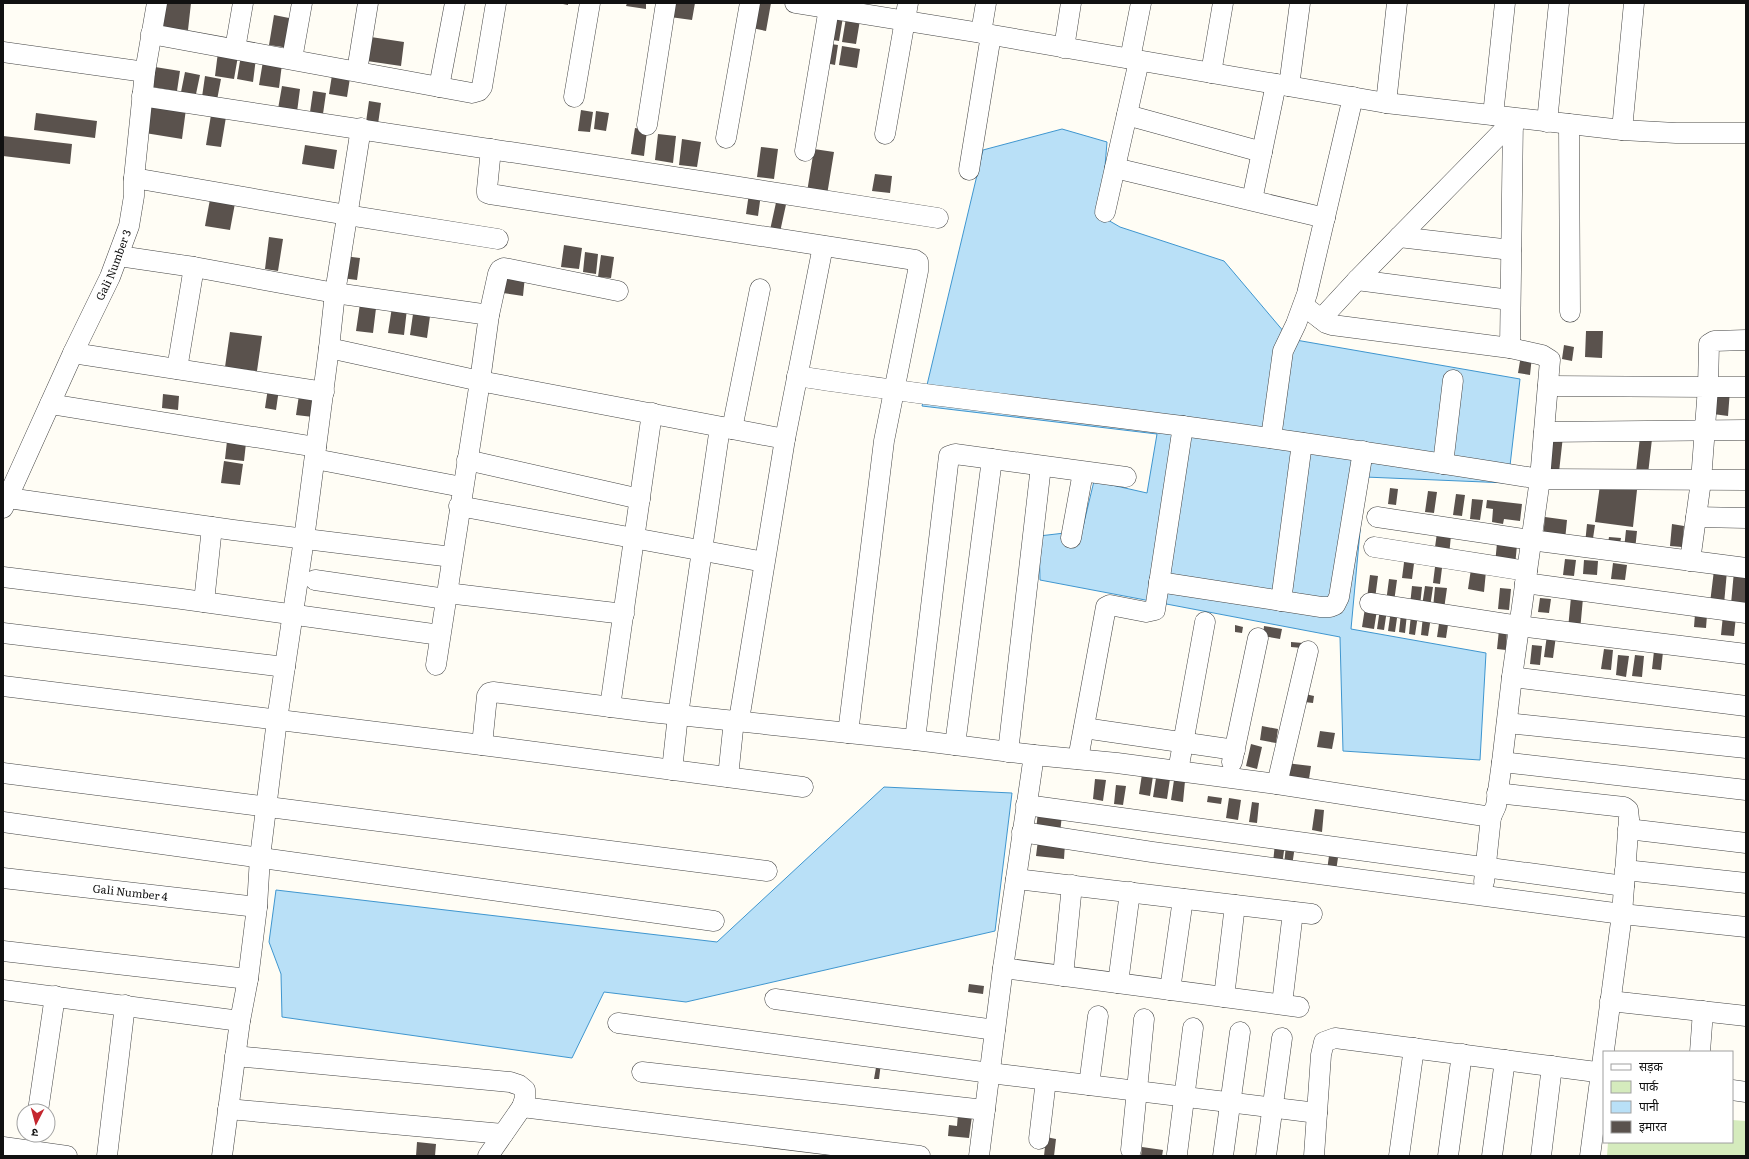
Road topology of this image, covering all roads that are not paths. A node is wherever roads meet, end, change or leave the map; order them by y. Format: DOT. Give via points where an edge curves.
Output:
graph roads {
  1 [pos="157,3"];
  2 [pos="243,3"];
  3 [pos="302,3"];
  4 [pos="368,3"];
  5 [pos="454,3"];
  6 [pos="496,3"];
  7 [pos="590,3"];
  8 [pos="666,3"];
  9 [pos="750,3"];
  10 [pos="795,3"];
  11 [pos="986,3"];
  12 [pos="1071,3"];
  13 [pos="1142,3"];
  14 [pos="1223,3"];
  15 [pos="1300,3"];
  16 [pos="1397,3"];
  17 [pos="1505,3"];
  18 [pos="1559,3"];
  19 [pos="1634,3"];
  20 [pos="829,8"];
  21 [pos="906,12"];
  22 [pos="151,34"];
  23 [pos="986,34"];
  24 [pos="1064,48"];
  25 [pos="234,49"];
  26 [pos="3,52"];
  27 [pos="292,59"];
  28 [pos="1135,60"];
  29 [pos="356,71"];
  30 [pos="144,72"];
  31 [pos="1211,73"];
  32 [pos="1282,85"];
  33 [pos="439,87"];
  34 [pos="142,96"];
  35 [pos="574,97"];
  36 [pos="1353,97"];
  37 [pos="1386,103"];
  38 [pos="1127,115"];
  39 [pos="1493,116"];
  40 [pos="1513,122"];
  41 [pos="1547,122"];
  42 [pos="1570,124"];
  43 [pos="647,125"];
  44 [pos="361,128"];
  45 [pos="1622,130"];
  46 [pos="1746,132"];
  47 [pos="885,134"];
  48 [pos="726,138"];
  49 [pos="491,149"];
  50 [pos="805,151"];
  51 [pos="1262,152"];
  52 [pos="1115,168"];
  53 [pos="968,170"];
  54 [pos="134,178"];
  55 [pos="1252,200"];
  56 [pos="1105,212"];
  57 [pos="347,215"];
  58 [pos="938,218"];
  59 [pos="1325,218"];
  60 [pos="1399,237"];
  61 [pos="498,239"];
  62 [pos="823,246"];
  63 [pos="1511,250"];
  64 [pos="119,256"];
  65 [pos="194,267"];
  66 [pos="1357,280"];
  67 [pos="760,288"];
  68 [pos="618,291"];
  69 [pos="335,293"];
  70 [pos="1510,300"];
  71 [pos="1304,306"];
  72 [pos="1570,312"];
  73 [pos="489,315"];
  74 [pos="1321,319"];
  75 [pos="1746,340"];
  76 [pos="329,348"];
  77 [pos="1510,348"];
  78 [pos="73,353"];
  79 [pos="177,369"];
  80 [pos="797,376"];
  81 [pos="1453,380"];
  82 [pos="480,381"];
  83 [pos="1548,386"];
  84 [pos="1708,387"];
  85 [pos="1746,387"];
  86 [pos="894,391"];
  87 [pos="324,392"];
  88 [pos="50,404"];
  89 [pos="652,413"];
  90 [pos="1183,426"];
  91 [pos="726,428"];
  92 [pos="1746,430"];
  93 [pos="1705,431"];
  94 [pos="1544,432"];
  95 [pos="1271,438"];
  96 [pos="785,439"];
  97 [pos="1302,443"];
  98 [pos="1363,451"];
  99 [pos="315,453"];
  100 [pos="992,459"];
  101 [pos="467,460"];
  102 [pos="1443,464"];
  103 [pos="1042,466"];
  104 [pos="1083,472"];
  105 [pos="1126,477"];
  106 [pos="1540,479"];
  107 [pos="1746,480"];
  108 [pos="1701,481"];
  109 [pos="461,496"];
  110 [pos="640,499"];
  111 [pos="5,503"];
  112 [pos="1377,517"];
  113 [pos="1696,517"];
  114 [pos="1746,518"];
  115 [pos="212,527"];
  116 [pos="635,538"];
  117 [pos="1071,538"];
  118 [pos="304,539"];
  119 [pos="1531,540"];
  120 [pos="1374,547"];
  121 [pos="701,550"];
  122 [pos="452,557"];
  123 [pos="1690,561"];
  124 [pos="764,562"];
  125 [pos="1746,568"];
  126 [pos="3,577"];
  127 [pos="1526,577"];
  128 [pos="315,580"];
  129 [pos="1159,582"];
  130 [pos="447,596"];
  131 [pos="1281,601"];
  132 [pos="204,602"];
  133 [pos="1370,603"];
  134 [pos="1746,613"];
  135 [pos="624,614"];
  136 [pos="292,615"];
  137 [pos="1206,622"];
  138 [pos="1519,626"];
  139 [pos="3,633"];
  140 [pos="440,635"];
  141 [pos="1258,638"];
  142 [pos="1308,651"];
  143 [pos="1746,654"];
  144 [pos="436,665"];
  145 [pos="284,667"];
  146 [pos="1512,677"];
  147 [pos="3,686"];
  148 [pos="1746,706"];
  149 [pos="610,707"];
  150 [pos="678,715"];
  151 [pos="277,720"];
  152 [pos="737,720"];
  153 [pos="1507,723"];
  154 [pos="1084,728"];
  155 [pos="848,733"];
  156 [pos="915,740"];
  157 [pos="1183,741"];
  158 [pos="482,745"];
  159 [pos="955,745"];
  160 [pos="1746,748"];
  161 [pos="1235,750"];
  162 [pos="1008,752"];
  163 [pos="1034,755"];
  164 [pos="1078,759"];
  165 [pos="1502,762"];
  166 [pos="672,770"];
  167 [pos="1178,771"];
  168 [pos="3,773"];
  169 [pos="728,777"];
  170 [pos="1229,778"];
  171 [pos="1277,784"];
  172 [pos="803,787"];
  173 [pos="1746,790"];
  174 [pos="1497,793"];
  175 [pos="1026,805"];
  176 [pos="266,806"];
  177 [pos="1491,817"];
  178 [pos="3,822"];
  179 [pos="1628,829"];
  180 [pos="1022,832"];
  181 [pos="1746,843"];
  182 [pos="260,857"];
  183 [pos="1486,868"];
  184 [pos="767,871"];
  185 [pos="3,878"];
  186 [pos="1624,878"];
  187 [pos="1016,879"];
  188 [pos="1746,883"];
  189 [pos="1072,885"];
  190 [pos="1130,892"];
  191 [pos="1483,895"];
  192 [pos="1183,899"];
  193 [pos="1235,905"];
  194 [pos="257,908"];
  195 [pos="1622,914"];
  196 [pos="714,921"];
  197 [pos="1746,927"];
  198 [pos="3,951"];
  199 [pos="1003,968"];
  200 [pos="1063,976"];
  201 [pos="248,979"];
  202 [pos="1118,983"];
  203 [pos="3,990"];
  204 [pos="1170,990"];
  205 [pos="55,996"];
  206 [pos="1224,997"];
  207 [pos="775,999"];
  208 [pos="1610,1001"];
  209 [pos="125,1005"];
  210 [pos="1703,1011"];
  211 [pos="1098,1016"];
  212 [pos="1746,1016"];
  213 [pos="1144,1019"];
  214 [pos="240,1021"];
  215 [pos="618,1023"];
  216 [pos="1193,1028"];
  217 [pos="995,1030"];
  218 [pos="1240,1032"];
  219 [pos="1282,1038"];
  220 [pos="1414,1048"];
  221 [pos="1605,1051"];
  222 [pos="1700,1051"];
  223 [pos="1462,1054"];
  224 [pos="235,1056"];
  225 [pos="1505,1060"];
  226 [pos="1552,1066"];
  227 [pos="642,1072"];
  228 [pos="990,1073"];
  229 [pos="1603,1073"];
  230 [pos="1046,1080"];
  231 [pos="1089,1085"];
  232 [pos="1733,1090"];
  233 [pos="1137,1091"];
  234 [pos="1746,1092"];
  235 [pos="1184,1097"];
  236 [pos="39,1103"];
  237 [pos="1231,1103"];
  238 [pos="522,1106"];
  239 [pos="1273,1108"];
  240 [pos="228,1109"];
  241 [pos="985,1110"];
  242 [pos="1317,1113"];
  243 [pos="503,1134"];
  244 [pos="1039,1139"];
  245 [pos="33,1143"];
  246 [pos="3,1147"];
  247 [pos="1131,1150"];
  248 [pos="1177,1154"];
  249 [pos="67,1156"];
  250 [pos="108,1156"];
  251 [pos="222,1156"];
  252 [pos="488,1156"];
  253 [pos="920,1156"];
  254 [pos="979,1156"];
  255 [pos="1223,1156"];
  256 [pos="1266,1156"];
  257 [pos="1314,1156"];
  258 [pos="1399,1156"];
  259 [pos="1448,1156"];
  260 [pos="1492,1156"];
  261 [pos="1541,1156"];
  262 [pos="1590,1156"];
  1 -- 22 [label="street, Gali Number 3"];
  2 -- 25 [label="street"];
  3 -- 27 [label="street"];
  4 -- 29 [label="street"];
  5 -- 33 [label="street"];
  6 -- 33 [label="street" via="484,79 479,91 472,93"];
  7 -- 35 [label="street"];
  8 -- 43 [label="street"];
  9 -- 48 [label="street"];
  10 -- 20 [label="street"];
  11 -- 23 [label="street"];
  12 -- 24 [label="street"];
  13 -- 28 [label="street"];
  14 -- 31 [label="street"];
  15 -- 32 [label="street"];
  16 -- 37 [label="street"];
  17 -- 39 [label="street"];
  18 -- 41 [label="street"];
  19 -- 45 [label="street"];
  20 -- 21 [label="street"];
  20 -- 50 [label="street"];
  21 -- 23 [label="street"];
  21 -- 47 [label="street"];
  22 -- 25 [label="street"];
  22 -- 30 [label="street, Gali Number 3"];
  23 -- 24 [label="street"];
  23 -- 53 [label="street"];
  24 -- 28 [label="street"];
  25 -- 27 [label="street"];
  26 -- 30 [label="street"];
  27 -- 29 [label="street"];
  28 -- 31 [label="street"];
  28 -- 38 [label="street"];
  29 -- 33 [label="street"];
  30 -- 34 [label="street, Gali Number 3"];
  31 -- 32 [label="street"];
  32 -- 36 [label="street"];
  32 -- 51 [label="street"];
  34 -- 44 [label="street"];
  34 -- 54 [label="street, Gali Number 3"];
  36 -- 37 [label="street"];
  36 -- 59 [label="street"];
  37 -- 39 [label="street"];
  38 -- 51 [label="street"];
  38 -- 52 [label="street"];
  39 -- 40 [label="street"];
  40 -- 41 [label="street"];
  40 -- 60 [label="street"];
  40 -- 63 [label="street"];
  41 -- 42 [label="street"];
  42 -- 45 [label="street"];
  42 -- 72 [label="street"];
  44 -- 49 [label="street"];
  44 -- 57 [label="street"];
  45 -- 46 [label="street" via="1676,133"];
  49 -- 58 [label="street"];
  49 -- 62 [label="street" via="486,189 488,194"];
  51 -- 55 [label="street"];
  52 -- 55 [label="street"];
  52 -- 56 [label="street"];
  54 -- 57 [label="street"];
  54 -- 64 [label="street, Gali Number 3" via="129,226"];
  55 -- 59 [label="street"];
  57 -- 61 [label="street"];
  57 -- 69 [label="street"];
  59 -- 71 [label="street"];
  60 -- 63 [label="street"];
  60 -- 66 [label="street"];
  62 -- 80 [label="street"];
  62 -- 86 [label="street" via="918,262"];
  63 -- 70 [label="street"];
  64 -- 65 [label="street"];
  64 -- 78 [label="street, Gali Number 3"];
  65 -- 69 [label="street"];
  65 -- 79 [label="street"];
  66 -- 70 [label="street"];
  66 -- 74 [label="street"];
  67 -- 91 [label="street"];
  68 -- 73 [label="street" via="504,268 498,274"];
  69 -- 73 [label="street"];
  69 -- 76 [label="street"];
  70 -- 77 [label="street"];
  71 -- 74 [label="street"];
  71 -- 95 [label="street" via="1283,351"];
  73 -- 82 [label="street"];
  74 -- 77 [label="street" via="1332,325"];
  75 -- 84 [label="street" via="1714,341 1709,344"];
  76 -- 82 [label="street"];
  76 -- 87 [label="street"];
  77 -- 83 [label="street" via="1550,360"];
  78 -- 79 [label="street"];
  78 -- 88 [label="street, Gali Number 3"];
  79 -- 87 [label="street"];
  80 -- 86 [label="street"];
  80 -- 96 [label="street"];
  81 -- 102 [label="street"];
  82 -- 89 [label="street"];
  82 -- 101 [label="street"];
  83 -- 84 [label="street"];
  83 -- 94 [label="street"];
  84 -- 85 [label="street"];
  84 -- 93 [label="street"];
  86 -- 90 [label="street"];
  86 -- 155 [label="street" via="884,441"];
  87 -- 99 [label="street"];
  88 -- 99 [label="street"];
  88 -- 111 [label="street, Gali Number 3"];
  89 -- 91 [label="street"];
  89 -- 110 [label="street"];
  90 -- 95 [label="street"];
  90 -- 129 [label="street"];
  91 -- 96 [label="street"];
  91 -- 121 [label="street"];
  92 -- 93 [label="street"];
  93 -- 94 [label="street"];
  93 -- 108 [label="street"];
  94 -- 106 [label="street"];
  95 -- 97 [label="street"];
  96 -- 124 [label="street"];
  97 -- 98 [label="street"];
  97 -- 131 [label="street"];
  98 -- 102 [label="street"];
  98 -- 131 [label="street" via="1339,597 1335,605 1321,607"];
  99 -- 109 [label="street"];
  99 -- 118 [label="street"];
  100 -- 103 [label="street"];
  100 -- 156 [label="street" via="952,454 948,460"];
  100 -- 159 [label="street"];
  101 -- 109 [label="street"];
  101 -- 110 [label="street"];
  102 -- 106 [label="street"];
  103 -- 104 [label="street"];
  103 -- 162 [label="street"];
  104 -- 105 [label="street"];
  104 -- 117 [label="street"];
  106 -- 108 [label="street"];
  106 -- 119 [label="street"];
  107 -- 108 [label="street"];
  108 -- 113 [label="street"];
  109 -- 116 [label="street"];
  109 -- 122 [label="street"];
  110 -- 116 [label="street"];
  111 -- 115 [label="street"];
  112 -- 119 [label="street"];
  113 -- 114 [label="street"];
  113 -- 123 [label="street"];
  115 -- 118 [label="street"];
  115 -- 132 [label="street"];
  116 -- 121 [label="street"];
  116 -- 135 [label="street"];
  118 -- 122 [label="street"];
  118 -- 136 [label="street"];
  119 -- 123 [label="street"];
  119 -- 127 [label="street"];
  120 -- 127 [label="street"];
  121 -- 124 [label="street"];
  121 -- 150 [label="street"];
  122 -- 130 [label="street"];
  123 -- 125 [label="street"];
  124 -- 152 [label="street"];
  126 -- 132 [label="street"];
  127 -- 134 [label="street"];
  127 -- 138 [label="street"];
  128 -- 130 [label="street"];
  129 -- 131 [label="street"];
  129 -- 154 [label="street" via="1155,610 1146,612 1110,605 1106,607"];
  130 -- 135 [label="street"];
  130 -- 140 [label="street"];
  132 -- 136 [label="street"];
  133 -- 138 [label="street"];
  135 -- 149 [label="street"];
  136 -- 140 [label="street"];
  136 -- 145 [label="street"];
  137 -- 157 [label="street"];
  138 -- 143 [label="street"];
  138 -- 146 [label="street"];
  139 -- 145 [label="street"];
  140 -- 144 [label="street"];
  141 -- 161 [label="street"];
  142 -- 171 [label="street"];
  145 -- 151 [label="street"];
  146 -- 148 [label="street"];
  146 -- 153 [label="street"];
  147 -- 151 [label="street"];
  149 -- 150 [label="street"];
  149 -- 158 [label="street" via="489,693"];
  150 -- 152 [label="street"];
  150 -- 166 [label="street"];
  151 -- 158 [label="street"];
  151 -- 176 [label="street"];
  152 -- 155 [label="street"];
  152 -- 169 [label="street"];
  153 -- 160 [label="street"];
  153 -- 165 [label="street"];
  154 -- 157 [label="street"];
  154 -- 164 [label="street"];
  155 -- 156 [label="street"];
  156 -- 159 [label="street"];
  157 -- 161 [label="street"];
  157 -- 167 [label="street"];
  158 -- 166 [label="street"];
  159 -- 162 [label="street"];
  161 -- 170 [label="street"];
  162 -- 163 [label="street"];
  163 -- 164 [label="street"];
  163 -- 175 [label="street"];
  164 -- 167 [label="street"];
  165 -- 173 [label="street"];
  165 -- 174 [label="street"];
  166 -- 169 [label="street"];
  167 -- 170 [label="street"];
  168 -- 176 [label="street"];
  169 -- 172 [label="street"];
  170 -- 171 [label="street"];
  171 -- 177 [label="street"];
  174 -- 177 [label="street" via="1496,806"];
  174 -- 179 [label="street" via="1624,807 1629,814"];
  175 -- 180 [label="street"];
  175 -- 183 [label="street"];
  176 -- 182 [label="street"];
  176 -- 184 [label="street"];
  177 -- 183 [label="street"];
  178 -- 182 [label="street"];
  179 -- 181 [label="street"];
  179 -- 186 [label="street"];
  180 -- 187 [label="street"];
  180 -- 191 [label="street" via="1160,853"];
  182 -- 194 [label="street"];
  182 -- 196 [label="street"];
  183 -- 186 [label="street"];
  183 -- 191 [label="street"];
  185 -- 194 [label="street, Gali Number 4"];
  186 -- 188 [label="street"];
  186 -- 195 [label="street"];
  187 -- 189 [label="street"];
  187 -- 199 [label="street"];
  189 -- 190 [label="street"];
  189 -- 200 [label="street"];
  190 -- 192 [label="street"];
  190 -- 202 [label="street"];
  191 -- 195 [label="street"];
  192 -- 193 [label="street"];
  192 -- 204 [label="street"];
  193 -- 206 [label="street"];
  193 -- 206 [label="street" via="1303,913 1290,1005"];
  194 -- 201 [label="street"];
  195 -- 197 [label="street"];
  195 -- 208 [label="street"];
  198 -- 201 [label="street"];
  199 -- 200 [label="street"];
  199 -- 217 [label="street"];
  200 -- 202 [label="street"];
  201 -- 214 [label="street"];
  202 -- 204 [label="street"];
  203 -- 205 [label="street"];
  204 -- 206 [label="street"];
  205 -- 209 [label="street"];
  205 -- 236 [label="street"];
  207 -- 217 [label="street"];
  208 -- 210 [label="street"];
  208 -- 221 [label="street"];
  209 -- 214 [label="street"];
  209 -- 250 [label="street"];
  210 -- 212 [label="street"];
  210 -- 222 [label="street"];
  211 -- 231 [label="street"];
  213 -- 233 [label="street"];
  214 -- 224 [label="street"];
  215 -- 228 [label="street"];
  216 -- 235 [label="street"];
  217 -- 228 [label="street"];
  218 -- 237 [label="street"];
  219 -- 239 [label="street"];
  220 -- 223 [label="street"];
  220 -- 242 [label="street" via="1335,1038 1324,1042"];
  220 -- 258 [label="street"];
  223 -- 225 [label="street"];
  223 -- 259 [label="street"];
  224 -- 238 [label="street" via="510,1082 525,1090"];
  224 -- 240 [label="street"];
  225 -- 226 [label="street"];
  225 -- 260 [label="street"];
  226 -- 229 [label="street"];
  226 -- 261 [label="street"];
  227 -- 241 [label="street"];
  228 -- 230 [label="street"];
  228 -- 241 [label="street"];
  229 -- 262 [label="street"];
  230 -- 231 [label="street"];
  230 -- 244 [label="street"];
  231 -- 233 [label="street"];
  232 -- 234 [label="street"];
  233 -- 235 [label="street"];
  233 -- 247 [label="street"];
  235 -- 237 [label="street"];
  235 -- 248 [label="street"];
  237 -- 239 [label="street"];
  237 -- 255 [label="street"];
  238 -- 243 [label="street"];
  238 -- 253 [label="street"];
  239 -- 242 [label="street"];
  239 -- 256 [label="street"];
  240 -- 243 [label="street"];
  240 -- 251 [label="street"];
  241 -- 254 [label="street"];
  242 -- 257 [label="street"];
  243 -- 252 [label="street"];
  245 -- 246 [label="street"];
  245 -- 249 [label="street"];
}
